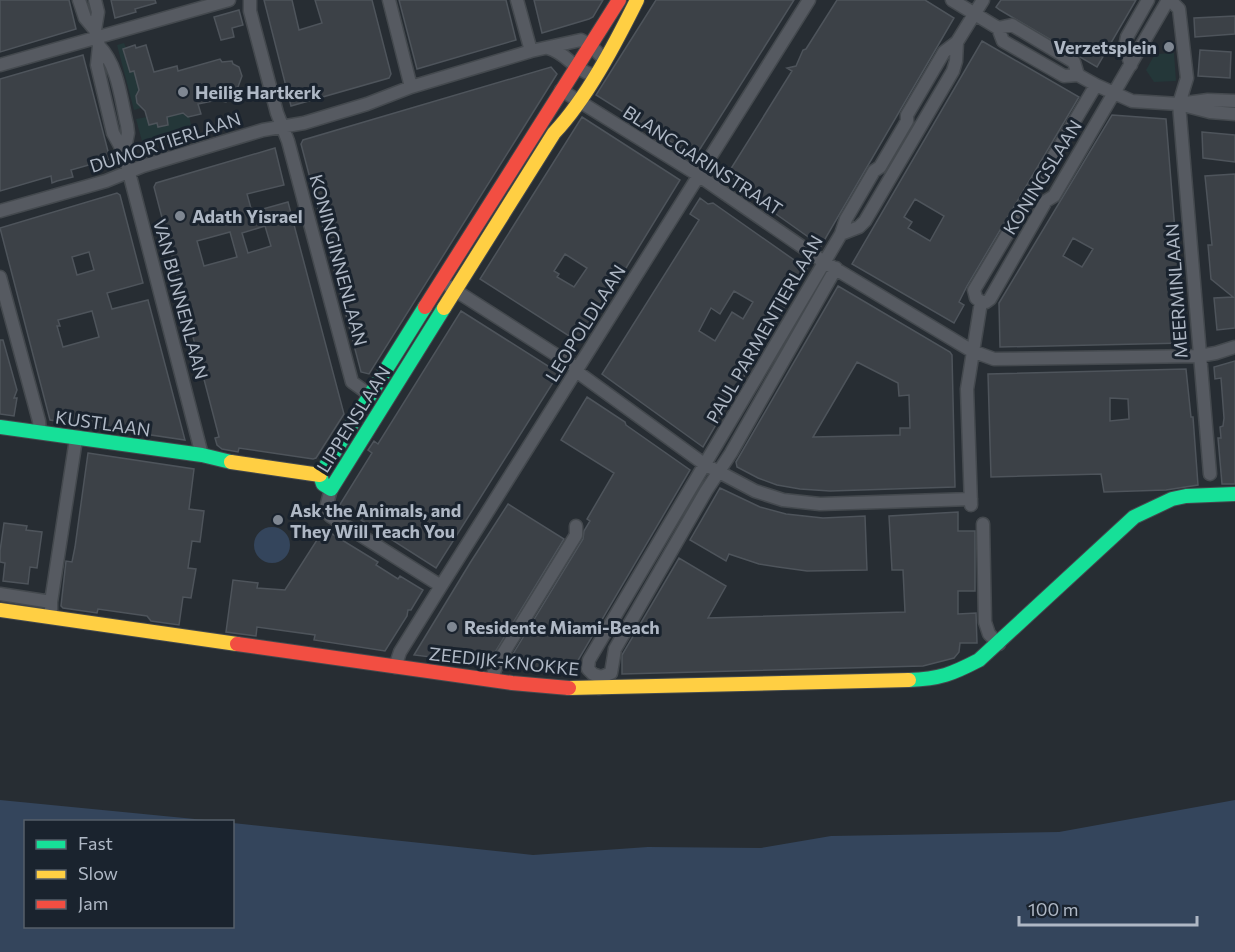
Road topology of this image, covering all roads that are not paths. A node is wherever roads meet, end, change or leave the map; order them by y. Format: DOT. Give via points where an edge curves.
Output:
graph roads {
  1 [pos="79,0"];
  2 [pos="95,0"];
  3 [pos="229,0"];
  4 [pos="250,0"];
  5 [pos="389,0"];
  6 [pos="517,0"];
  7 [pos="619,0"];
  8 [pos="637,0"];
  9 [pos="809,0"];
  10 [pos="952,0"];
  11 [pos="983,0"];
  12 [pos="1148,0"];
  13 [pos="1169,0"];
  14 [pos="975,14"];
  15 [pos="97,38"];
  16 [pos="957,42"];
  17 [pos="590,45"];
  18 [pos="548,48"];
  19 [pos="531,51"];
  20 [pos="604,59"];
  21 [pos="0,65"];
  22 [pos="1131,65"];
  23 [pos="576,67"];
  24 [pos="594,75"];
  25 [pos="1096,86"];
  26 [pos="411,87"];
  27 [pos="561,90"];
  28 [pos="1116,92"];
  29 [pos="578,101"];
  30 [pos="1235,101"];
  31 [pos="1179,105"];
  32 [pos="1235,114"];
  33 [pos="282,127"];
  34 [pos="129,171"];
  35 [pos="698,175"];
  36 [pos="0,211"];
  37 [pos="841,234"];
  38 [pos="824,262"];
  39 [pos="836,268"];
  40 [pos="0,277"];
  41 [pos="442,283"];
  42 [pos="455,291"];
  43 [pos="981,302"];
  44 [pos="1235,347"];
  45 [pos="972,351"];
  46 [pos="1199,356"];
  47 [pos="577,370"];
  48 [pos="370,395"];
  49 [pos="0,427"];
  50 [pos="40,432"];
  51 [pos="76,439"];
  52 [pos="202,455"];
  53 [pos="704,464"];
  54 [pos="719,472"];
  55 [pos="1210,474"];
  56 [pos="320,475"];
  57 [pos="331,489"];
  58 [pos="1235,494"];
  59 [pos="983,524"];
  60 [pos="576,526"];
  61 [pos="441,586"];
  62 [pos="0,594"];
  63 [pos="51,602"];
  64 [pos="0,610"];
  65 [pos="51,617"];
  66 [pos="999,644"];
  67 [pos="395,667"];
  68 [pos="491,680"];
  69 [pos="600,683"];
  1 -- 15 [label="street"];
  2 -- 15 [label="street, VAN BUNNENLAAN"];
  3 -- 15 [label="street"];
  4 -- 33 [label="street, KONINGINNENLAAN"];
  5 -- 26 [label="street"];
  6 -- 19 [label="street"];
  7 -- 17 [label="street, LIPPENSLAAN"];
  8 -- 20 [label="street, LIPPENSLAAN"];
  9 -- 35 [label="street, LEOPOLDLAAN"];
  10 -- 14 [label="street"];
  11 -- 14 [label="street, PAUL PARMENTIERLAAN"];
  12 -- 22 [label="street" via="1126,37"];
  13 -- 22 [label="street, KONINGSLAAN"];
  13 -- 31 [label="street" via="1179,9 1187,78"];
  14 -- 16 [label="street, PAUL PARMENTIERLAAN"];
  14 -- 25 [label="street" via="998,28 1003,40 1064,76 1078,75"];
  15 -- 21 [label="street"];
  15 -- 34 [label="street, VAN BUNNENLAAN" via="99,79 113,133"];
  16 -- 37 [label="street, PAUL PARMENTIERLAAN" via="938,61 907,115 908,121 874,171"];
  16 -- 37 [label="street" via="952,71 865,221 859,228"];
  17 -- 18 [label="street, DUMORTIERLAAN" via="581,40"];
  17 -- 20 [label="street"];
  17 -- 23 [label="street, LIPPENSLAAN"];
  18 -- 19 [label="street, DUMORTIERLAAN"];
  18 -- 23 [label="street" via="563,53"];
  19 -- 26 [label="street, DUMORTIERLAAN"];
  20 -- 24 [label="street, LIPPENSLAAN"];
  22 -- 28 [label="street, KONINGSLAAN"];
  23 -- 24 [label="street"];
  23 -- 27 [label="street, LIPPENSLAAN"];
  24 -- 29 [label="street, LIPPENSLAAN"];
  25 -- 28 [label="street"];
  25 -- 43 [label="street, KONINGSLAAN" via="974,290"];
  26 -- 33 [label="street, DUMORTIERLAAN" via="367,104"];
  27 -- 29 [label="street, BLANCGARINSTRAAT"];
  27 -- 41 [label="street, LIPPENSLAAN"];
  28 -- 31 [label="street" via="1132,101"];
  28 -- 43 [label="street, KONINGSLAAN" via="1054,196 1046,201 990,299"];
  29 -- 35 [label="street, BLANCGARINSTRAAT"];
  29 -- 42 [label="street, LIPPENSLAAN"];
  30 -- 31 [label="street"];
  31 -- 32 [label="street"];
  31 -- 46 [label="street, MEERMINLAAN"];
  33 -- 34 [label="street, DUMORTIERLAAN"];
  33 -- 48 [label="street, KONINGINNENLAAN" via="352,382"];
  34 -- 36 [label="street, DUMORTIERLAAN"];
  34 -- 52 [label="street, VAN BUNNENLAAN"];
  35 -- 38 [label="street, BLANCGARINSTRAAT"];
  35 -- 47 [label="street, LEOPOLDLAAN"];
  37 -- 38 [label="street, PAUL PARMENTIERLAAN"];
  38 -- 39 [label="street, BLANCGARINSTRAAT"];
  38 -- 53 [label="street, PAUL PARMENTIERLAAN"];
  39 -- 45 [label="street, BLANCGARINSTRAAT"];
  39 -- 54 [label="street, PAUL PARMENTIERLAAN"];
  40 -- 50 [label="street"];
  41 -- 42 [label="street"];
  41 -- 48 [label="street, LIPPENSLAAN"];
  42 -- 47 [label="street"];
  42 -- 57 [label="street, LIPPENSLAAN"];
  43 -- 45 [label="street, KONINGSLAAN"];
  44 -- 46 [label="street, BLANCGARINSTRAAT"];
  45 -- 46 [label="street, BLANCGARINSTRAAT" via="994,359"];
  45 -- 54 [label="street, KONINGSLAAN" via="967,389 971,502 820,504 783,500 754,491"];
  46 -- 55 [label="street, MEERMINLAAN"];
  47 -- 53 [label="street"];
  47 -- 61 [label="street, LEOPOLDLAAN"];
  48 -- 56 [label="street, LIPPENSLAAN"];
  49 -- 50 [label="street, KUSTLAAN"];
  50 -- 51 [label="street, KUSTLAAN"];
  51 -- 52 [label="street, KUSTLAAN"];
  51 -- 63 [label="street"];
  52 -- 56 [label="street, KUSTLAAN"];
  53 -- 54 [label="street"];
  53 -- 69 [label="street, PAUL PARMENTIERLAAN" via="589,660 588,669"];
  54 -- 69 [label="street, PAUL PARMENTIERLAAN" via="615,649 611,673"];
  56 -- 57 [label="street, LIPPENSLAAN" via="323,484"];
  57 -- 61 [label="street" via="327,504 330,516"];
  58 -- 66 [label="street, ZEEDIJK-KNOKKE" via="1172,499 1134,517"];
  59 -- 66 [label="street" via="985,622 989,634"];
  60 -- 68 [label="street" via="576,535 498,662"];
  61 -- 67 [label="street, LEOPOLDLAAN" via="400,652"];
  62 -- 63 [label="street"];
  63 -- 65 [label="street"];
  64 -- 65 [label="street, ZEEDIJK-KNOKKE"];
  65 -- 67 [label="street, ZEEDIJK-KNOKKE"];
  66 -- 69 [label="street, ZEEDIJK-KNOKKE" via="979,660 935,679"];
  67 -- 68 [label="street, ZEEDIJK-KNOKKE"];
  68 -- 69 [label="street, ZEEDIJK-KNOKKE" via="566,688"];
}
